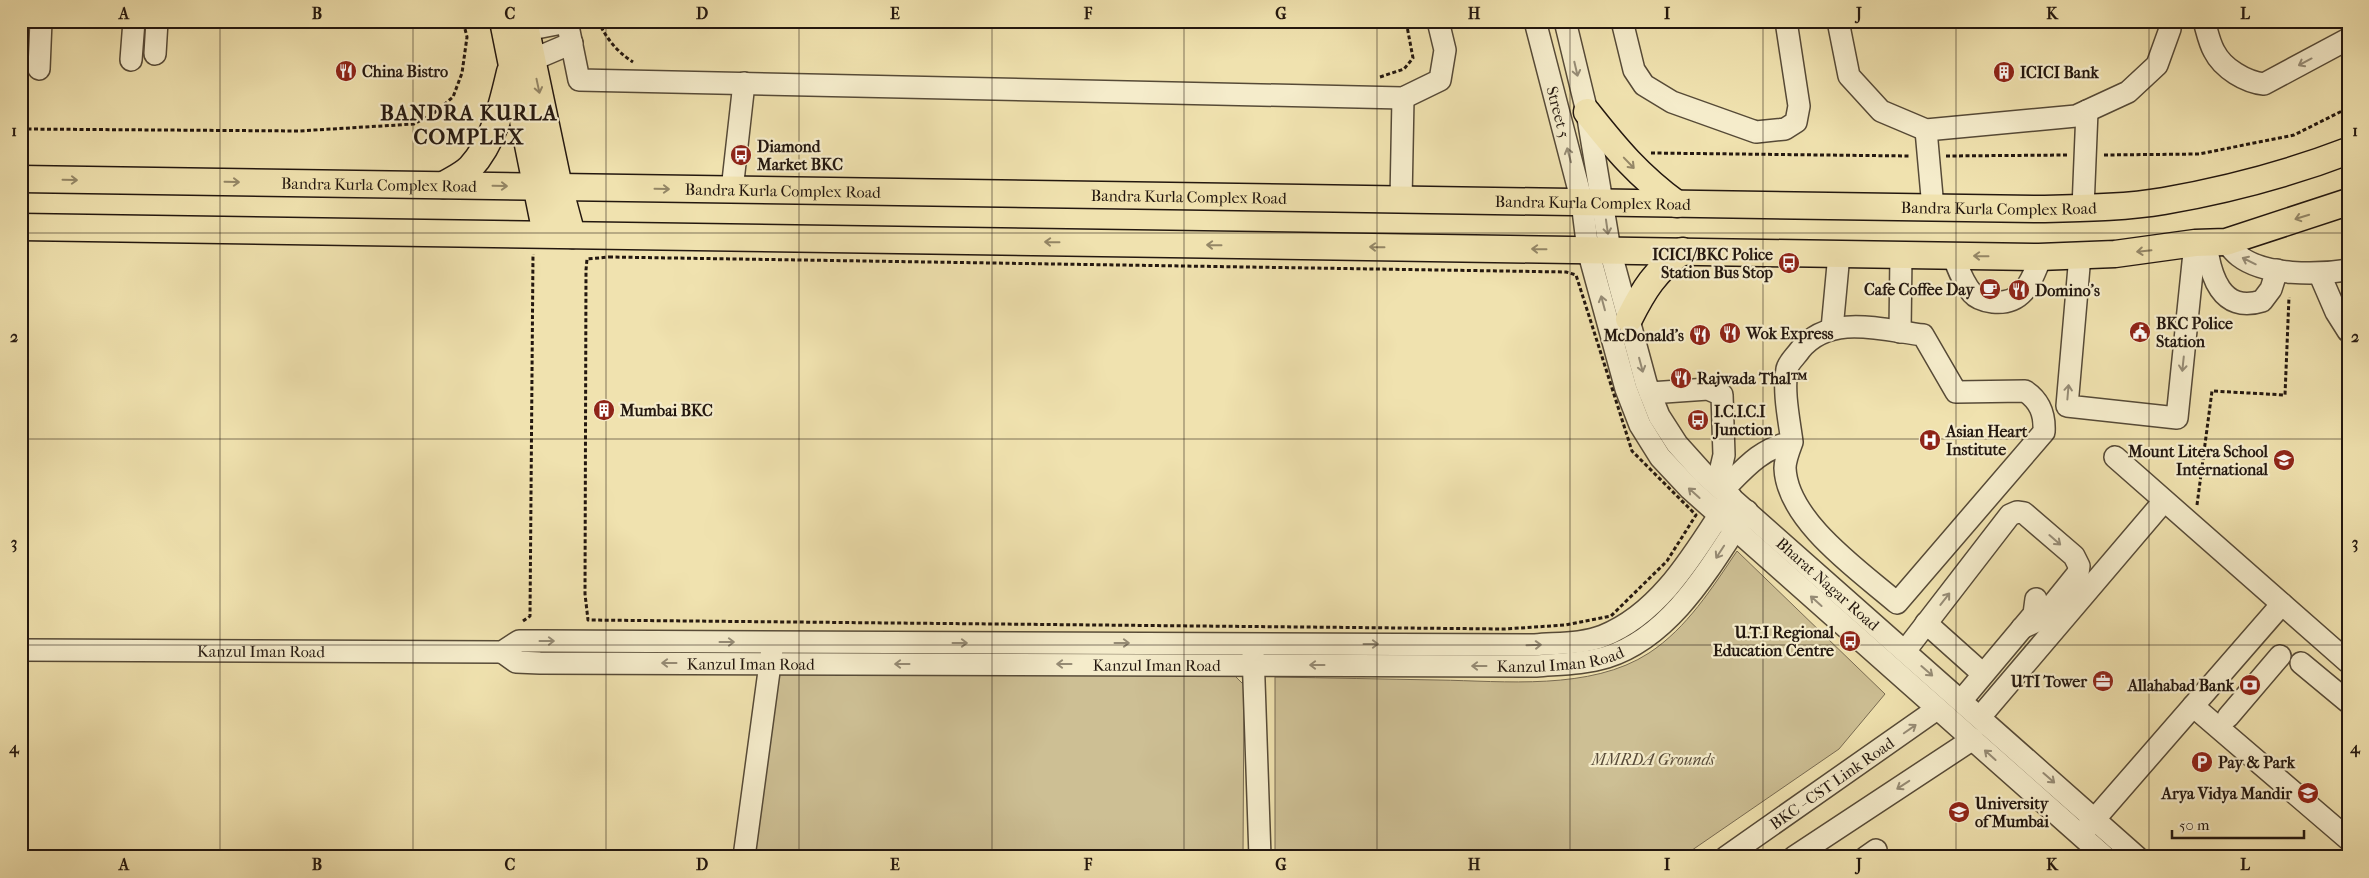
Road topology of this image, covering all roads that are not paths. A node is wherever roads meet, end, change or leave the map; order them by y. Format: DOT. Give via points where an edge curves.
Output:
graph roads {
  1 [pos="41,21"];
  2 [pos="134,21"];
  3 [pos="157,21"];
  4 [pos="1438,21"];
  5 [pos="1535,21"];
  6 [pos="1565,21"];
  7 [pos="1622,21"];
  8 [pos="1786,21"];
  9 [pos="1838,21"];
  10 [pos="2168,21"];
  11 [pos="2204,21"];
  12 [pos="567,22"];
  13 [pos="517,24"];
  14 [pos="2348,39"];
  15 [pos="572,43"];
  16 [pos="155,54"];
  17 [pos="131,60"];
  18 [pos="522,63"];
  19 [pos="39,68"];
  20 [pos="744,83"];
  21 [pos="1403,98"];
  22 [pos="2088,111"];
  23 [pos="1587,112"];
  24 [pos="1926,130"];
  25 [pos="2348,151"];
  26 [pos="21,179"];
  27 [pos="444,186"];
  28 [pos="548,187"];
  29 [pos="732,190"];
  30 [pos="1401,200"];
  31 [pos="2348,202"];
  32 [pos="1593,203"];
  33 [pos="1677,204"];
  34 [pos="1933,208"];
  35 [pos="2084,208"];
  36 [pos="21,227"];
  37 [pos="572,235"];
  38 [pos="540,241"];
  39 [pos="2205,248"];
  40 [pos="1599,250"];
  41 [pos="1682,252"];
  42 [pos="1839,254"];
  43 [pos="1901,255"];
  44 [pos="1953,256"];
  45 [pos="2041,257"];
  46 [pos="2079,260"];
  47 [pos="2284,270"];
  48 [pos="2348,270"];
  49 [pos="2320,275"];
  50 [pos="1629,319"];
  51 [pos="1832,328"];
  52 [pos="2348,331"];
  53 [pos="1900,332"];
  54 [pos="1650,393"];
  55 [pos="1792,442"];
  56 [pos="2115,457"];
  57 [pos="1723,491"];
  58 [pos="2164,501"];
  59 [pos="1746,511"];
  60 [pos="1719,515"];
  61 [pos="1735,529"];
  62 [pos="1823,538"];
  63 [pos="1803,561"];
  64 [pos="2036,599"];
  65 [pos="1897,603"];
  66 [pos="2282,604"];
  67 [pos="1926,624"];
  68 [pos="1876,626"];
  69 [pos="2022,628"];
  70 [pos="772,642"];
  71 [pos="1252,644"];
  72 [pos="21,650"];
  73 [pos="1905,651"];
  74 [pos="502,652"];
  75 [pos="2280,656"];
  76 [pos="2348,662"];
  77 [pos="771,663"];
  78 [pos="2301,663"];
  79 [pos="1253,665"];
  80 [pos="2223,672"];
  81 [pos="1983,674"];
  82 [pos="2248,694"];
  83 [pos="1961,701"];
  84 [pos="2348,702"];
  85 [pos="2193,706"];
  86 [pos="1937,710"];
  87 [pos="1980,717"];
  88 [pos="2228,717"];
  89 [pos="1972,739"];
  90 [pos="2094,819"];
  91 [pos="2080,835"];
  92 [pos="2348,839"];
  93 [pos="744,857"];
  94 [pos="1260,857"];
  95 [pos="1726,857"];
  96 [pos="1794,857"];
  97 [pos="2105,857"];
  98 [pos="2137,857"];
  1 -- 19 [label="street"];
  2 -- 17 [label="street"];
  3 -- 16 [label="street"];
  4 -- 21 [label="street" via="1445,50 1440,80"];
  32 -- 5 [label="street, Street 5, one-way"];
  6 -- 23 [label="street, Street 5, one-way"];
  7 -- 8 [label="street" via="1634,70 1644,85 1672,102 1756,132 1785,129 1796,122 1799,106"];
  9 -- 24 [label="street" via="1849,76 1881,111"];
  10 -- 22 [label="street" via="2170,30 2157,65 2128,92"];
  14 -- 11 [label="street, one-way" via="2264,84 2250,82 2235,73 2214,52"];
  12 -- 13 [label="street"];
  12 -- 15 [label="street"];
  13 -- 18 [label="main road"];
  15 -- 18 [label="street"];
  15 -- 20 [label="street" via="579,80"];
  18 -- 27 [label="main road" via="489,142 469,169"];
  18 -- 28 [label="main road"];
  20 -- 21 [label="street"];
  20 -- 29 [label="street"];
  21 -- 30 [label="street"];
  22 -- 24 [label="street" via="2076,116"];
  22 -- 35 [label="street"];
  23 -- 32 [label="street, Street 5"];
  23 -- 33 [label="main road, one-way" via="1625,160"];
  24 -- 34 [label="street"];
  25 -- 35 [label="main road, Bandra Kurla Complex Road" via="2263,180 2163,201"];
  26 -- 27 [label="main road, Bandra Kurla Complex Road, one-way"];
  27 -- 28 [label="main road, Bandra Kurla Complex Road, one-way"];
  28 -- 29 [label="main road, Bandra Kurla Complex Road, one-way"];
  28 -- 37 [label="main road"];
  28 -- 38 [label="main road"];
  29 -- 30 [label="main road, Bandra Kurla Complex Road"];
  30 -- 32 [label="main road, Bandra Kurla Complex Road"];
  31 -- 39 [label="main road, one-way"];
  32 -- 33 [label="main road, Bandra Kurla Complex Road"];
  32 -- 40 [label="street"];
  33 -- 34 [label="main road, Bandra Kurla Complex Road"];
  34 -- 35 [label="main road, Bandra Kurla Complex Road"];
  36 -- 38 [label="main road"];
  37 -- 38 [label="main road"];
  40 -- 37 [label="main road, one-way"];
  39 -- 46 [label="main road, one-way" via="2125,253"];
  39 -- 46 [label="street, one-way" via="2178,418 2067,406"];
  47 -- 39 [label="street, one-way" via="2262,268 2240,257"];
  39 -- 47 [label="street" via="2215,281 2231,300 2248,304 2262,302"];
  40 -- 41 [label="main road"];
  40 -- 50 [label="street, Bharat Nagar Road"];
  60 -- 40 [label="street, Bharat Nagar Road, one-way" via="1660,457 1640,425 1626,389"];
  41 -- 42 [label="main road"];
  41 -- 50 [label="main road" via="1662,266 1646,286"];
  42 -- 43 [label="main road"];
  42 -- 51 [label="street"];
  43 -- 44 [label="main road"];
  43 -- 53 [label="street"];
  45 -- 44 [label="main road, one-way"];
  44 -- 45 [label="street" via="1972,293 1978,298 1998,302 2019,297"];
  45 -- 46 [label="main road"];
  47 -- 49 [label="street"];
  48 -- 49 [label="street"];
  49 -- 52 [label="street"];
  50 -- 54 [label="street, Bharat Nagar Road, one-way"];
  51 -- 53 [label="street" via="1844,326"];
  51 -- 55 [label="street" via="1807,342 1787,367"];
  53 -- 65 [label="street" via="1923,335 1956,392 2025,391 2035,397 2045,418 2044,432"];
  54 -- 57 [label="street, Bharat Nagar Road" via="1659,416 1677,444"];
  54 -- 57 [label="street" via="1708,389 1722,395"];
  55 -- 57 [label="street" via="1774,446 1758,456"];
  55 -- 62 [label="street" via="1785,467 1789,490"];
  56 -- 58 [label="street"];
  57 -- 59 [label="street, Bharat Nagar Road"];
  57 -- 60 [label="street, Kanzul Iman Road"];
  58 -- 66 [label="street"];
  58 -- 87 [label="street"];
  59 -- 61 [label="street, Kanzul Iman Road"];
  59 -- 63 [label="street, Bharat Nagar Road"];
  60 -- 61 [label="street, Bharat Nagar Road"];
  71 -- 60 [label="street, Kanzul Iman Road, one-way" via="1535,645 1577,642 1602,636 1647,608 1672,582"];
  61 -- 79 [label="street, Kanzul Iman Road, one-way" via="1688,596 1661,624 1635,643 1589,662 1536,666"];
  86 -- 61 [label="street, Bharat Nagar Road, one-way"];
  62 -- 63 [label="street"];
  62 -- 65 [label="street"];
  63 -- 68 [label="street, Bharat Nagar Road"];
  64 -- 69 [label="street" via="2036,611"];
  65 -- 68 [label="street"];
  66 -- 76 [label="street"];
  66 -- 80 [label="street"];
  67 -- 69 [label="street, one-way" via="2010,514 2017,512 2024,513 2074,556 2079,566 2078,573 2041,619"];
  67 -- 73 [label="street"];
  67 -- 81 [label="street"];
  68 -- 73 [label="street, Bharat Nagar Road"];
  69 -- 81 [label="street"];
  70 -- 71 [label="street, Kanzul Iman Road, one-way"];
  74 -- 70 [label="street, Kanzul Iman Road, one-way" via="519,642"];
  70 -- 77 [label="street"];
  71 -- 79 [label="street"];
  72 -- 74 [label="street, Kanzul Iman Road"];
  73 -- 83 [label="street, Bharat Nagar Road, one-way"];
  77 -- 74 [label="street, Kanzul Iman Road, one-way" via="516,662"];
  75 -- 82 [label="street"];
  79 -- 77 [label="street, Kanzul Iman Road, one-way"];
  77 -- 93 [label="street"];
  78 -- 84 [label="street"];
  79 -- 94 [label="street"];
  80 -- 82 [label="street"];
  80 -- 85 [label="street"];
  81 -- 83 [label="street"];
  82 -- 88 [label="street"];
  83 -- 87 [label="street, Bharat Nagar Road"];
  85 -- 90 [label="street"];
  85 -- 92 [label="street"];
  86 -- 89 [label="street, Bharat Nagar Road"];
  95 -- 86 [label="street, BKC - CST Link Road, one-way"];
  87 -- 90 [label="street, Bharat Nagar Road, one-way"];
  91 -- 89 [label="street, Bharat Nagar Road, one-way"];
  89 -- 96 [label="street, one-way"];
  90 -- 91 [label="street"];
  90 -- 98 [label="street, Bharat Nagar Road"];
  91 -- 97 [label="street, Bharat Nagar Road"];
}
